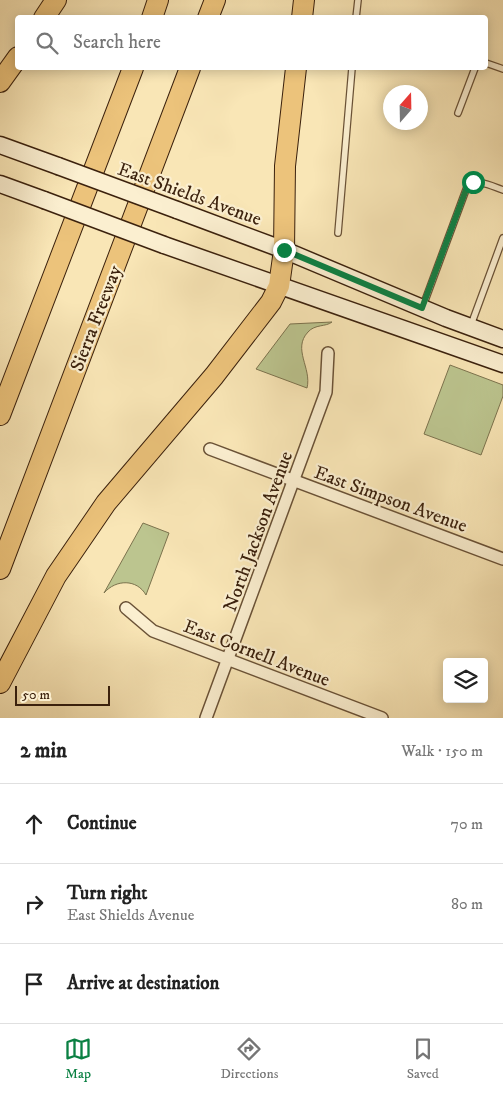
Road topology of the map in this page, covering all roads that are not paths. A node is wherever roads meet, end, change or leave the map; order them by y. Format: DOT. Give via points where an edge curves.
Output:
graph roads {
  1 [pos="56,0"];
  2 [pos="158,0"];
  3 [pos="215,0"];
  4 [pos="304,0"];
  5 [pos="358,0"];
  6 [pos="46,15"];
  7 [pos="153,15"];
  8 [pos="209,15"];
  9 [pos="302,15"];
  10 [pos="356,15"];
  11 [pos="15,61"];
  12 [pos="488,64"];
  13 [pos="503,69"];
  14 [pos="132,70"];
  15 [pos="189,70"];
  16 [pos="296,70"];
  17 [pos="352,70"];
  18 [pos="474,70"];
  19 [pos="0,82"];
  20 [pos="458,113"];
  21 [pos="0,145"];
  22 [pos="0,184"];
  23 [pos="503,190"];
  24 [pos="338,233"];
  25 [pos="503,238"];
  26 [pos="284,250"];
  27 [pos="279,286"];
  28 [pos="422,308"];
  29 [pos="470,327"];
  30 [pos="503,339"];
  31 [pos="328,353"];
  32 [pos="503,364"];
  33 [pos="0,415"];
  34 [pos="210,449"];
  35 [pos="294,481"];
  36 [pos="503,559"];
  37 [pos="0,569"];
  38 [pos="126,608"];
  39 [pos="228,661"];
  40 [pos="0,683"];
  41 [pos="206,718"];
  42 [pos="382,718"];
  1 -- 6 [label="highway"];
  2 -- 7 [label="highway"];
  3 -- 8 [label="highway"];
  4 -- 9 [label="highway"];
  5 -- 10 [label="lane"];
  11 -- 19 [label="highway"];
  12 -- 13 [label="lane"];
  14 -- 33 [label="highway"];
  15 -- 37 [label="highway, Sierra Freeway"];
  16 -- 26 [label="highway" via="285,166"];
  17 -- 24 [label="lane"];
  18 -- 20 [label="lane"];
  21 -- 26 [label="main road, East Shields Avenue, bridge"];
  22 -- 27 [label="main road, bridge"];
  23 -- 28 [label="lane" via="482,182 473,182 467,187"];
  25 -- 29 [label="lane"];
  26 -- 27 [label="highway"];
  26 -- 28 [label="main road, East Shields Avenue"];
  27 -- 32 [label="main road"];
  27 -- 40 [label="highway" via="271,302 214,376 95,519 56,576"];
  28 -- 29 [label="main road, East Shields Avenue"];
  29 -- 30 [label="main road, East Shields Avenue"];
  31 -- 35 [label="street, North Jackson Avenue" via="326,392"];
  34 -- 35 [label="street, East Simpson Avenue"];
  35 -- 36 [label="street, East Simpson Avenue"];
  35 -- 39 [label="street, North Jackson Avenue"];
  38 -- 39 [label="street, East Cornell Avenue" via="153,631"];
  39 -- 41 [label="street, North Jackson Avenue"];
  39 -- 42 [label="street, East Cornell Avenue"];
}
